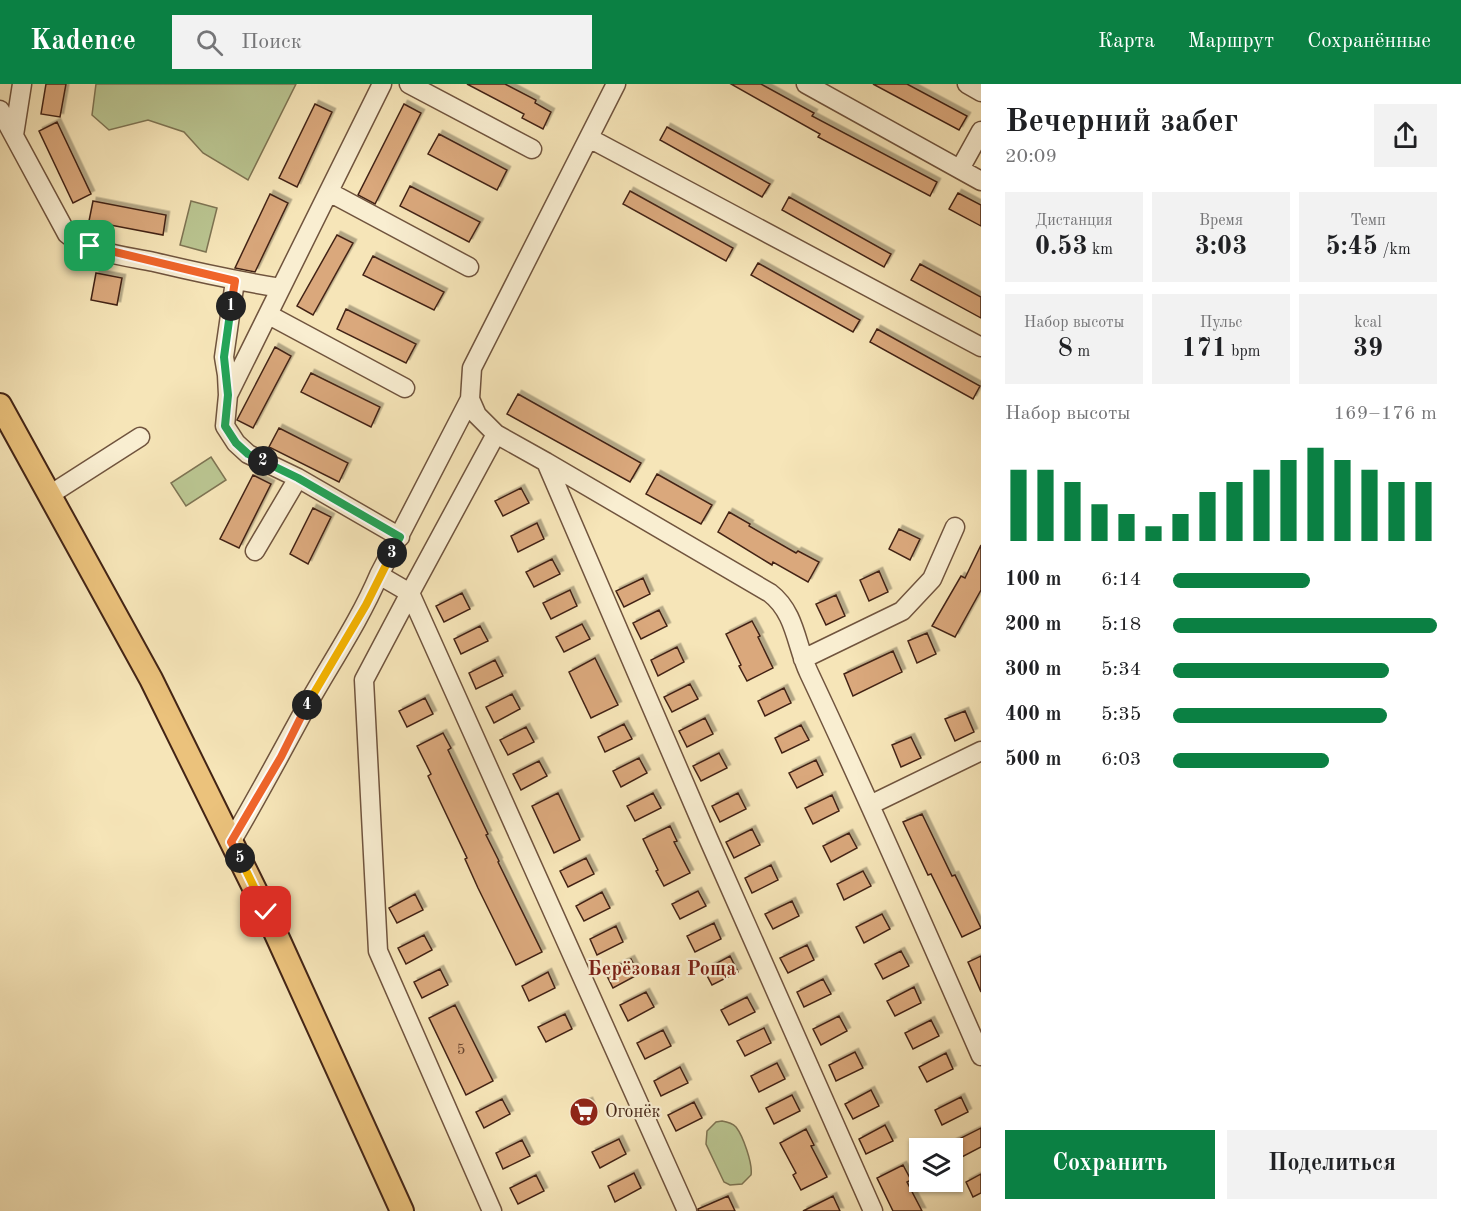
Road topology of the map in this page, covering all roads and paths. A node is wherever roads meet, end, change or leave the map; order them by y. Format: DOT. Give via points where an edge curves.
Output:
graph roads {
  1 [pos="22,84"];
  2 [pos="382,84"];
  3 [pos="409,84"];
  4 [pos="616,84"];
  5 [pos="806,84"];
  6 [pos="967,84"];
  7 [pos="981,92"];
  8 [pos="0,110"];
  9 [pos="981,131"];
  10 [pos="15,135"];
  11 [pos="589,138"];
  12 [pos="532,149"];
  13 [pos="960,170"];
  14 [pos="981,181"];
  15 [pos="329,192"];
  16 [pos="469,267"];
  17 [pos="235,281"];
  18 [pos="281,288"];
  19 [pos="269,315"];
  20 [pos="981,346"];
  21 [pos="405,388"];
  22 [pos="228,395"];
  23 [pos="470,399"];
  24 [pos="0,405"];
  25 [pos="496,434"];
  26 [pos="140,437"];
  27 [pos="546,462"];
  28 [pos="298,478"];
  29 [pos="51,494"];
  30 [pos="955,527"];
  31 [pos="400,537"];
  32 [pos="255,551"];
  33 [pos="379,575"];
  34 [pos="410,593"];
  35 [pos="803,660"];
  36 [pos="981,751"];
  37 [pos="872,804"];
  38 [pos="231,842"];
  39 [pos="981,1056"];
  40 [pos="402,1211"];
  41 [pos="492,1211"];
  42 [pos="687,1211"];
  43 [pos="873,1211"];
  1 -- 10 [label="street"];
  2 -- 15 [label="street"];
  3 -- 12 [label="street"];
  4 -- 11 [label="street"];
  5 -- 13 [label="street"];
  6 -- 7 [label="street"];
  8 -- 10 [label="street"];
  9 -- 13 [label="street"];
  10 -- 17 [label="street" via="67,234 76,241 99,250"];
  11 -- 20 [label="street"];
  11 -- 23 [label="street" via="472,368"];
  13 -- 14 [label="street"];
  15 -- 16 [label="street"];
  15 -- 18 [label="street"];
  17 -- 18 [label="street"];
  17 -- 22 [label="street" via="224,357"];
  18 -- 19 [label="street"];
  19 -- 21 [label="street"];
  19 -- 22 [label="street"];
  22 -- 28 [label="street" via="225,426 236,443 248,454"];
  23 -- 25 [label="street" via="477,414"];
  23 -- 31 [label="street"];
  24 -- 29 [label="main road"];
  25 -- 27 [label="street"];
  25 -- 34 [label="street"];
  26 -- 29 [label="street"];
  27 -- 35 [label="street" via="776,597 791,618"];
  27 -- 43 [label="street"];
  28 -- 31 [label="street"];
  28 -- 32 [label="street"];
  29 -- 38 [label="main road" via="151,680"];
  30 -- 35 [label="street" via="932,579 902,611"];
  31 -- 33 [label="street"];
  33 -- 34 [label="street"];
  33 -- 38 [label="street" via="366,605"];
  34 -- 41 [label="street" via="364,680 378,951"];
  34 -- 42 [label="street"];
  35 -- 37 [label="street"];
  36 -- 37 [label="street"];
  37 -- 39 [label="street"];
  38 -- 40 [label="main road"];
}
